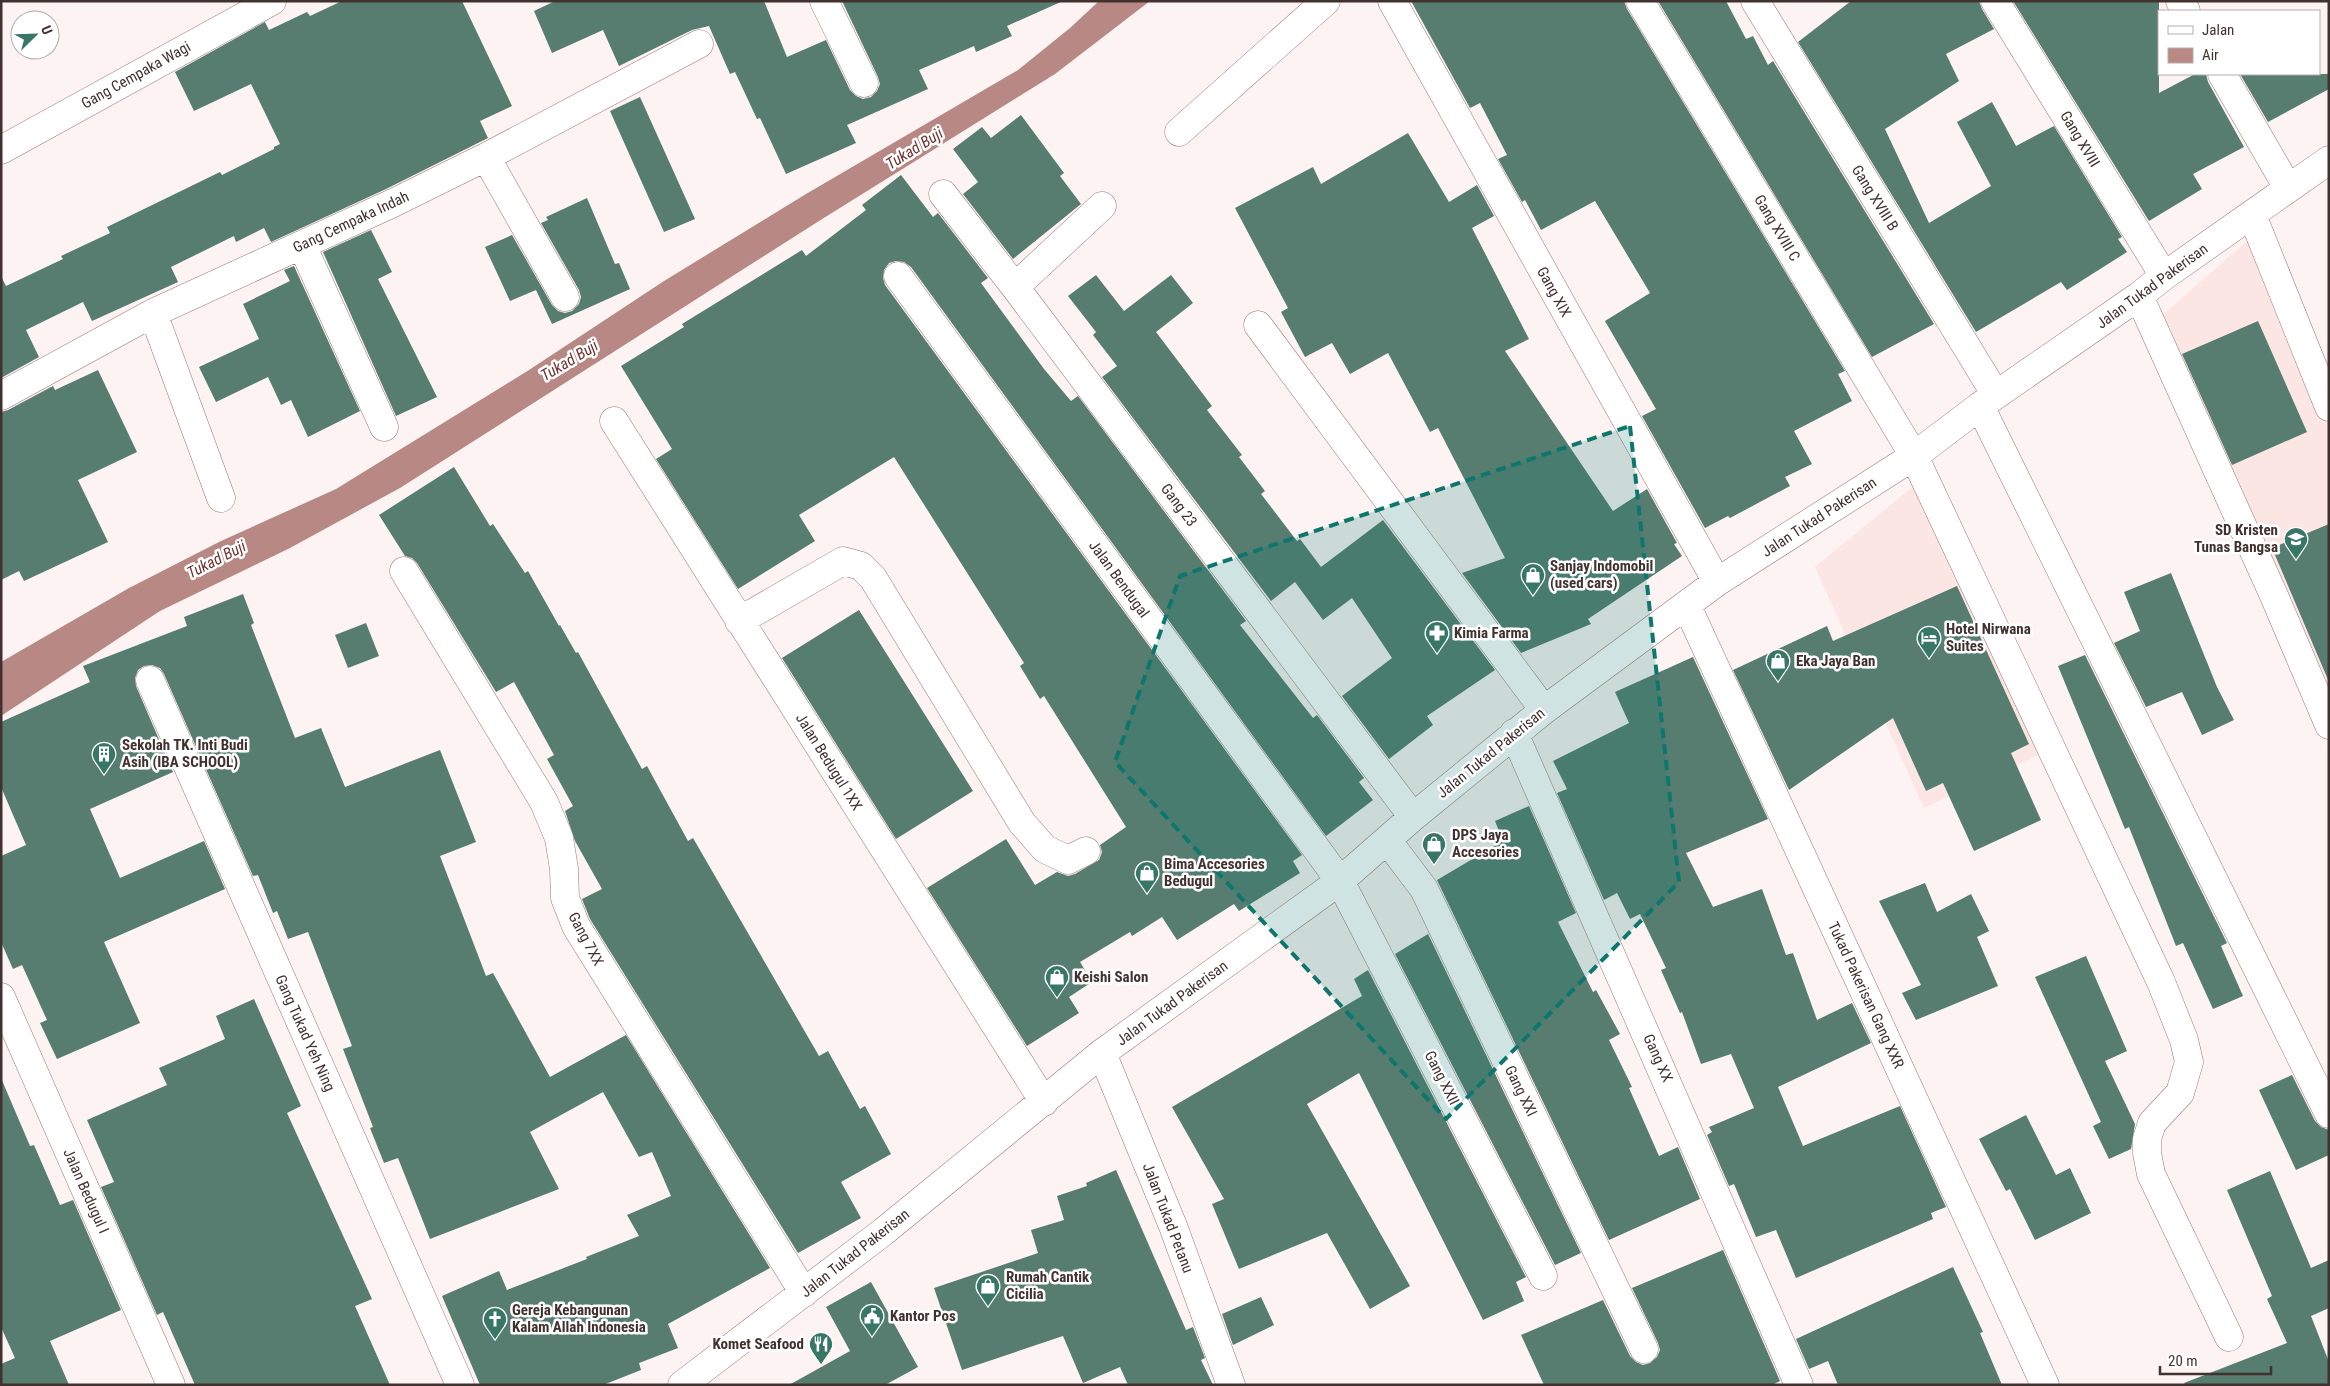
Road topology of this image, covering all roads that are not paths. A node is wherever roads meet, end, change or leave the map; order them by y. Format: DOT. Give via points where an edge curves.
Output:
graph roads {
  1 [pos="272,1"];
  2 [pos="824,1"];
  3 [pos="1326,1"];
  4 [pos="1392,1"];
  5 [pos="1640,1"];
  6 [pos="1754,1"];
  7 [pos="1995,1"];
  8 [pos="699,44"];
  9 [pos="2223,75"];
  10 [pos="864,83"];
  11 [pos="1179,132"];
  12 [pos="1,150"];
  13 [pos="486,157"];
  14 [pos="2329,160"];
  15 [pos="2288,188"];
  16 [pos="943,194"];
  17 [pos="1102,206"];
  18 [pos="2252,215"];
  19 [pos="302,245"];
  20 [pos="898,276"];
  21 [pos="2164,276"];
  22 [pos="1015,287"];
  23 [pos="2139,296"];
  24 [pos="564,297"];
  25 [pos="153,314"];
  26 [pos="1258,325"];
  27 [pos="1,396"];
  28 [pos="1988,401"];
  29 [pos="2329,407"];
  30 [pos="614,421"];
  31 [pos="384,427"];
  32 [pos="1914,456"];
  33 [pos="221,498"];
  34 [pos="404,571"];
  35 [pos="1717,582"];
  36 [pos="1687,606"];
  37 [pos="739,621"];
  38 [pos="150,680"];
  39 [pos="1544,710"];
  40 [pos="2329,725"];
  41 [pos="1514,733"];
  42 [pos="1413,818"];
  43 [pos="1387,840"];
  44 [pos="1086,851"];
  45 [pos="1340,881"];
  46 [pos="1,997"];
  47 [pos="1102,1053"];
  48 [pos="1044,1102"];
  49 [pos="2329,1114"];
  50 [pos="1543,1276"];
  51 [pos="804,1293"];
  52 [pos="2229,1337"];
  53 [pos="1644,1349"];
  54 [pos="171,1385"];
  55 [pos="460,1385"];
  56 [pos="682,1385"];
  57 [pos="1231,1385"];
  58 [pos="1799,1385"];
  59 [pos="2045,1385"];
  1 -- 12 [label="street, Gang Cempaka Wagi"];
  2 -- 10 [label="street"];
  3 -- 11 [label="street"];
  4 -- 35 [label="street, Gang XIX"];
  5 -- 32 [label="street, Gang XVIII C"];
  6 -- 28 [label="street, Gang XVIII B"];
  7 -- 21 [label="street, Gang XVIII"];
  8 -- 13 [label="street, Gang Cempaka Indah"];
  9 -- 15 [label="street"];
  13 -- 19 [label="street, Gang Cempaka Indah"];
  13 -- 24 [label="street"];
  14 -- 15 [label="street, Jalan Tukad Pakerisan"];
  15 -- 18 [label="street, Jalan Tukad Pakerisan"];
  16 -- 22 [label="street, Gang 23"];
  17 -- 22 [label="street"];
  18 -- 21 [label="street, Jalan Tukad Pakerisan"];
  18 -- 29 [label="street"];
  19 -- 25 [label="street, Gang Cempaka Indah"];
  19 -- 31 [label="street"];
  20 -- 45 [label="street, Jalan Bendugal"];
  21 -- 23 [label="street, Jalan Tukad Pakerisan"];
  22 -- 42 [label="street, Gang 23"];
  23 -- 28 [label="street, Jalan Tukad Pakerisan"];
  23 -- 40 [label="street"];
  25 -- 27 [label="street, Gang Cempaka Indah"];
  25 -- 33 [label="street"];
  26 -- 39 [label="street"];
  28 -- 32 [label="street, Jalan Tukad Pakerisan"];
  28 -- 49 [label="street, Gang XVIII B"];
  30 -- 37 [label="street, Jalan Bedugul 1XX"];
  32 -- 35 [label="street, Jalan Tukad Pakerisan"];
  32 -- 52 [label="street, Gang XVIII C" via="2161,982 2184,1040 2189,1062 2180,1093 2152,1123 2147,1153 2151,1174"];
  34 -- 51 [label="street, Gang 7XX" via="544,802 559,838 565,898 576,926"];
  35 -- 36 [label="street, Jalan Tukad Pakerisan"];
  36 -- 39 [label="street, Jalan Tukad Pakerisan"];
  36 -- 59 [label="street, Tukad Pakerisan Gang XXR"];
  37 -- 44 [label="street" via="843,561 861,566 872,578 1022,823 1045,849 1068,860"];
  37 -- 48 [label="street, Jalan Bedugul 1XX"];
  38 -- 55 [label="street, Gang Tukad Yeh Ning"];
  39 -- 41 [label="street, Jalan Tukad Pakerisan"];
  41 -- 42 [label="street, Jalan Tukad Pakerisan"];
  41 -- 58 [label="street, Gang XX"];
  42 -- 43 [label="street, Jalan Tukad Pakerisan"];
  43 -- 45 [label="street, Jalan Tukad Pakerisan"];
  43 -- 53 [label="street, Gang XXI" via="1424,888"];
  45 -- 47 [label="street, Jalan Tukad Pakerisan"];
  45 -- 50 [label="street, Gang XXII"];
  46 -- 54 [label="street, Jalan Bedugul I"];
  47 -- 48 [label="street, Jalan Tukad Pakerisan"];
  47 -- 57 [label="street, Jalan Tukad Petanu" via="1173,1226"];
  48 -- 51 [label="street, Jalan Tukad Pakerisan"];
  51 -- 56 [label="street, Jalan Tukad Pakerisan"];
}
